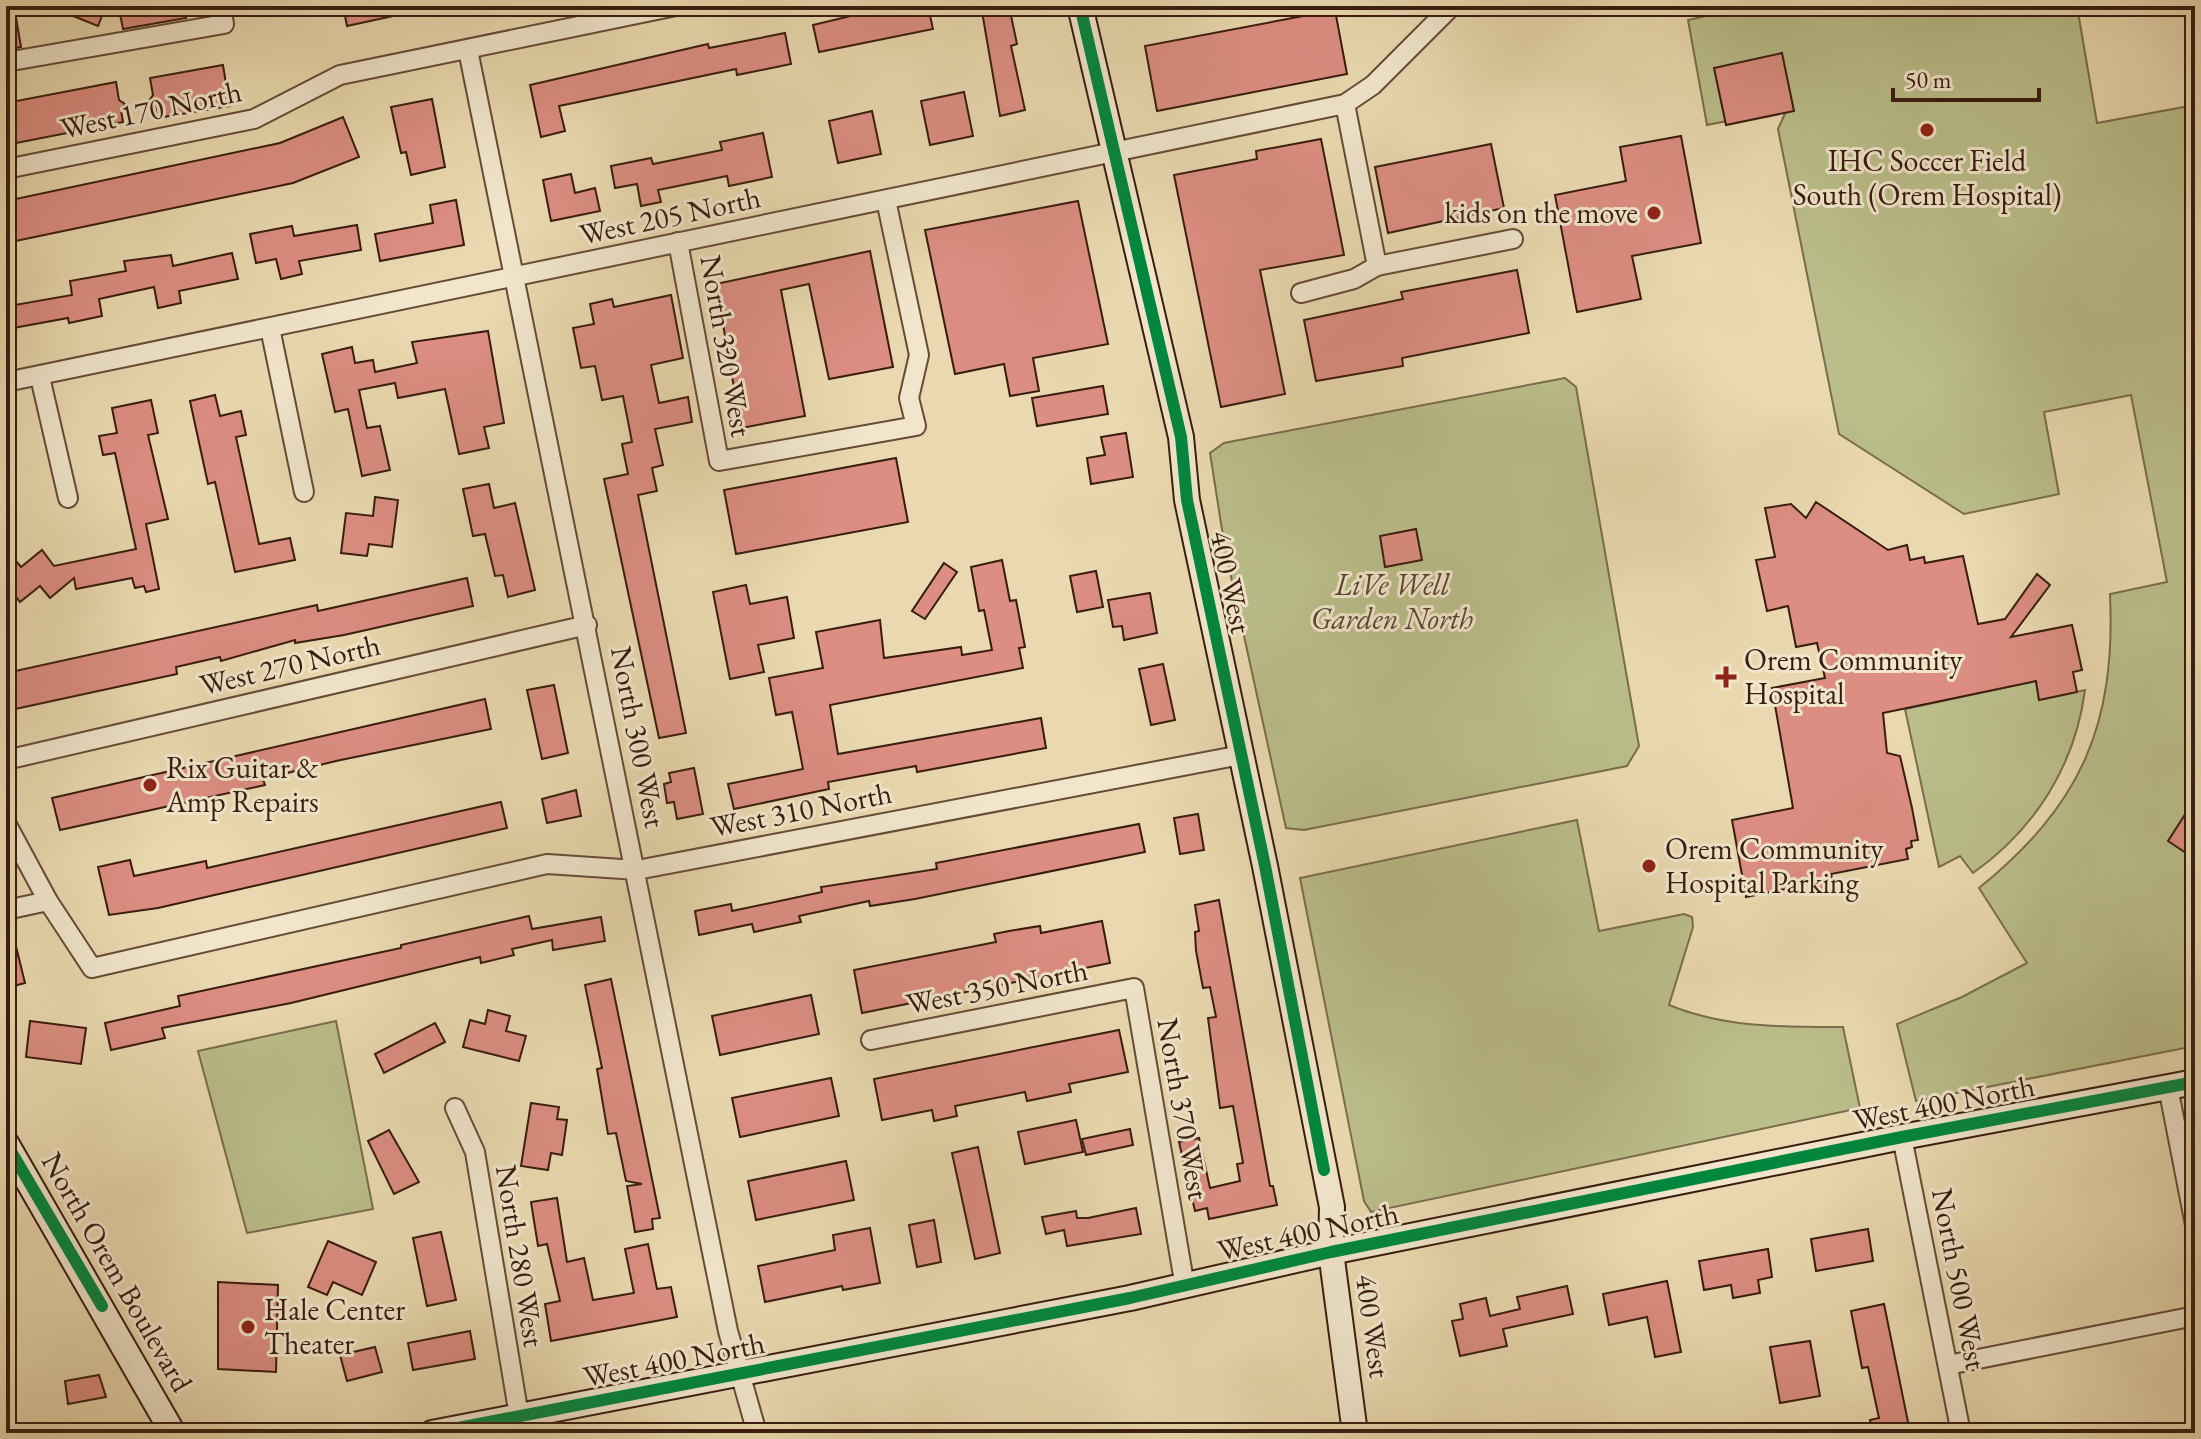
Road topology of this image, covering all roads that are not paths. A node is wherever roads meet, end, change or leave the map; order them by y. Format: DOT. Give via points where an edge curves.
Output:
graph roads {
  1 [pos="676,6"];
  2 [pos="1080,6"];
  3 [pos="1452,6"];
  4 [pos="222,15"];
  5 [pos="468,50"];
  6 [pos="6,62"];
  7 [pos="1345,104"];
  8 [pos="1115,150"];
  9 [pos="6,169"];
  10 [pos="886,200"];
  11 [pos="1513,239"];
  12 [pos="678,242"];
  13 [pos="1377,266"];
  14 [pos="515,277"];
  15 [pos="1301,293"];
  16 [pos="270,328"];
  17 [pos="40,377"];
  18 [pos="6,382"];
  19 [pos="304,492"];
  20 [pos="68,498"];
  21 [pos="587,625"];
  22 [pos="1241,755"];
  23 [pos="6,760"];
  24 [pos="6,823"];
  25 [pos="637,870"];
  26 [pos="48,901"];
  27 [pos="6,910"];
  28 [pos="1134,988"];
  29 [pos="871,1040"];
  30 [pos="2195,1082"];
  31 [pos="2168,1087"];
  32 [pos="455,1108"];
  33 [pos="1902,1137"];
  34 [pos="6,1143"];
  35 [pos="2195,1225"];
  36 [pos="1331,1252"];
  37 [pos="1185,1287"];
  38 [pos="2195,1316"];
  39 [pos="1948,1365"];
  40 [pos="738,1374"];
  41 [pos="519,1416"];
  42 [pos="173,1433"];
  43 [pos="432,1433"];
  44 [pos="757,1433"];
  45 [pos="1355,1433"];
  46 [pos="1961,1433"];
  1 -- 5 [label="street, West 170 North"];
  2 -- 8 [label="main road, 400 West"];
  3 -- 7 [label="street" via="1373,85"];
  4 -- 6 [label="street"];
  5 -- 9 [label="street, West 170 North" via="340,75 254,119"];
  5 -- 14 [label="street, North 300 West"];
  7 -- 8 [label="street, West 205 North"];
  7 -- 13 [label="street"];
  8 -- 10 [label="street, West 205 North"];
  8 -- 22 [label="main road, 400 West" via="1181,437 1187,500"];
  10 -- 12 [label="street, West 205 North"];
  10 -- 12 [label="street, North 320 West" via="919,355 909,398 916,426 719,461"];
  11 -- 13 [label="street"];
  12 -- 14 [label="street, West 205 North"];
  13 -- 15 [label="street" via="1354,279"];
  14 -- 16 [label="street, West 205 North"];
  14 -- 21 [label="street, North 300 West"];
  16 -- 17 [label="street, West 205 North"];
  16 -- 19 [label="street"];
  17 -- 18 [label="street, West 205 North"];
  17 -- 20 [label="street"];
  21 -- 23 [label="street, West 270 North"];
  21 -- 25 [label="street, North 300 West"];
  22 -- 25 [label="street, West 310 North"];
  22 -- 36 [label="main road, 400 West" via="1332,1207"];
  24 -- 26 [label="street"];
  25 -- 26 [label="street, West 310 North" via="547,864 92,968"];
  25 -- 40 [label="street, North 300 West"];
  26 -- 27 [label="street"];
  28 -- 29 [label="street, West 350 North"];
  28 -- 37 [label="street, North 370 West"];
  30 -- 31 [label="main road, West 400 North"];
  31 -- 33 [label="main road, West 400 North"];
  31 -- 35 [label="street"];
  32 -- 41 [label="street, North 280 West" via="475,1152"];
  33 -- 36 [label="main road, West 400 North"];
  33 -- 39 [label="street, North 500 West"];
  34 -- 42 [label="main road, North Orem Boulevard"];
  36 -- 37 [label="main road, West 400 North"];
  36 -- 45 [label="main road, 400 West"];
  37 -- 40 [label="main road, West 400 North"];
  38 -- 39 [label="street"];
  39 -- 46 [label="street, North 500 West"];
  40 -- 41 [label="main road, West 400 North"];
  40 -- 44 [label="street, North 300 West"];
  41 -- 43 [label="main road, West 400 North"];
}
